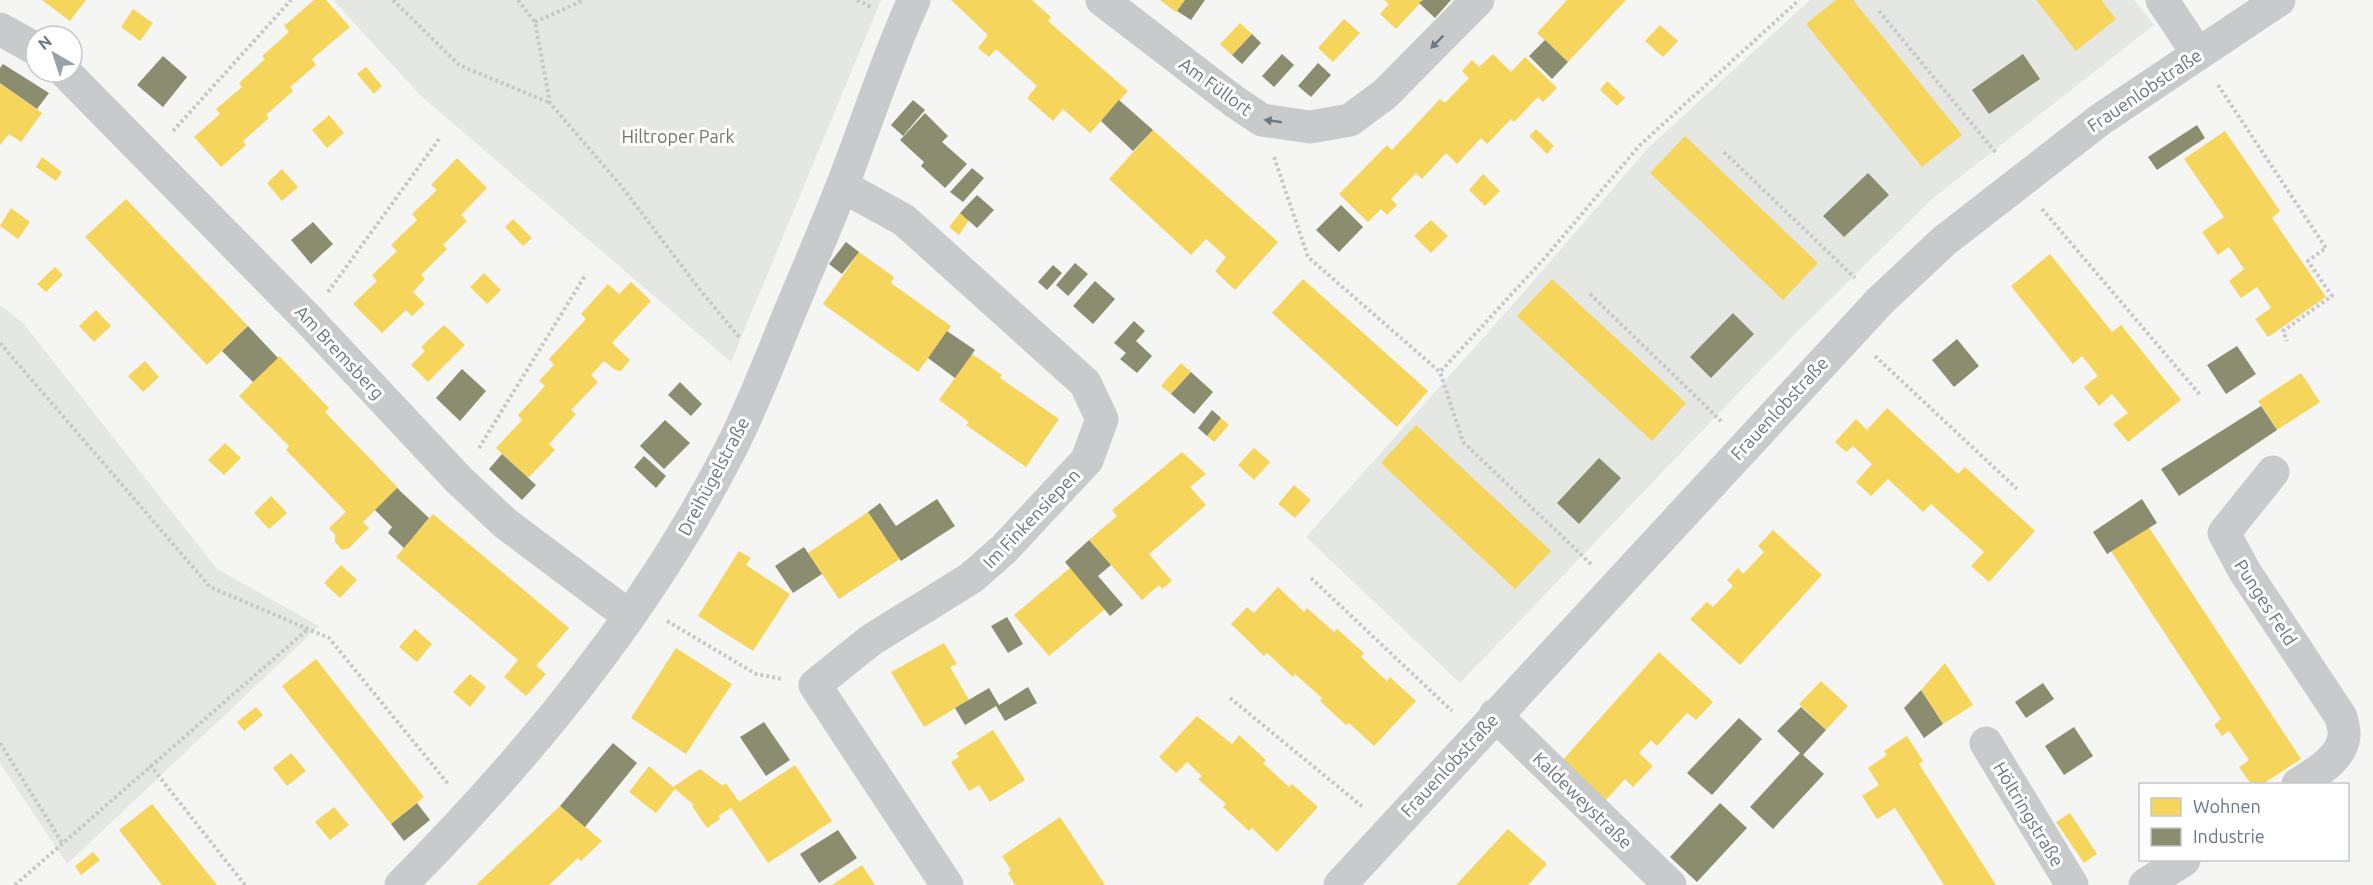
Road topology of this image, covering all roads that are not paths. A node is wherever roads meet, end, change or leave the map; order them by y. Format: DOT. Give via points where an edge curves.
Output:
graph roads {
  1 [pos="914,0"];
  2 [pos="1102,0"];
  3 [pos="1478,0"];
  4 [pos="2162,0"];
  5 [pos="2279,0"];
  6 [pos="0,29"];
  7 [pos="24,42"];
  8 [pos="2198,54"];
  9 [pos="77,84"];
  10 [pos="842,186"];
  11 [pos="2273,472"];
  12 [pos="629,616"];
  13 [pos="1486,724"];
  14 [pos="1986,743"];
  15 [pos="2300,783"];
  16 [pos="2182,861"];
  17 [pos="401,885"];
  18 [pos="947,885"];
  19 [pos="1340,885"];
  20 [pos="1670,885"];
  21 [pos="2072,885"];
  22 [pos="2145,885"];
  1 -- 10 [label="street, Dreihügelstraße"];
  3 -- 2 [label="street, Am Füllort, one-way" via="1385,94 1350,120 1310,127 1262,120"];
  4 -- 8 [label="street"];
  5 -- 8 [label="street, Frauenlobstraße"];
  6 -- 7 [label="street"];
  8 -- 13 [label="street, Frauenlobstraße" via="2101,119 2019,181 1880,301"];
  9 -- 12 [label="street, Am Bremsberg" via="309,319 459,480 506,524"];
  10 -- 12 [label="street, Dreihügelstraße" via="730,450 684,534"];
  10 -- 18 [label="street, Im Finkensiepen" via="904,220 1085,383 1102,419 1087,460 1005,549 971,578 871,640 815,685"];
  11 -- 15 [label="street, Punges Feld" via="2224,533 2245,572 2341,717 2344,737 2336,755"];
  12 -- 17 [label="street, Dreihügelstraße" via="554,718 473,813"];
  13 -- 19 [label="street, Frauenlobstraße"];
  13 -- 20 [label="street, Kaldeweystraße"];
  14 -- 21 [label="street, Höltringstraße"];
  16 -- 22 [label="street"];
}
